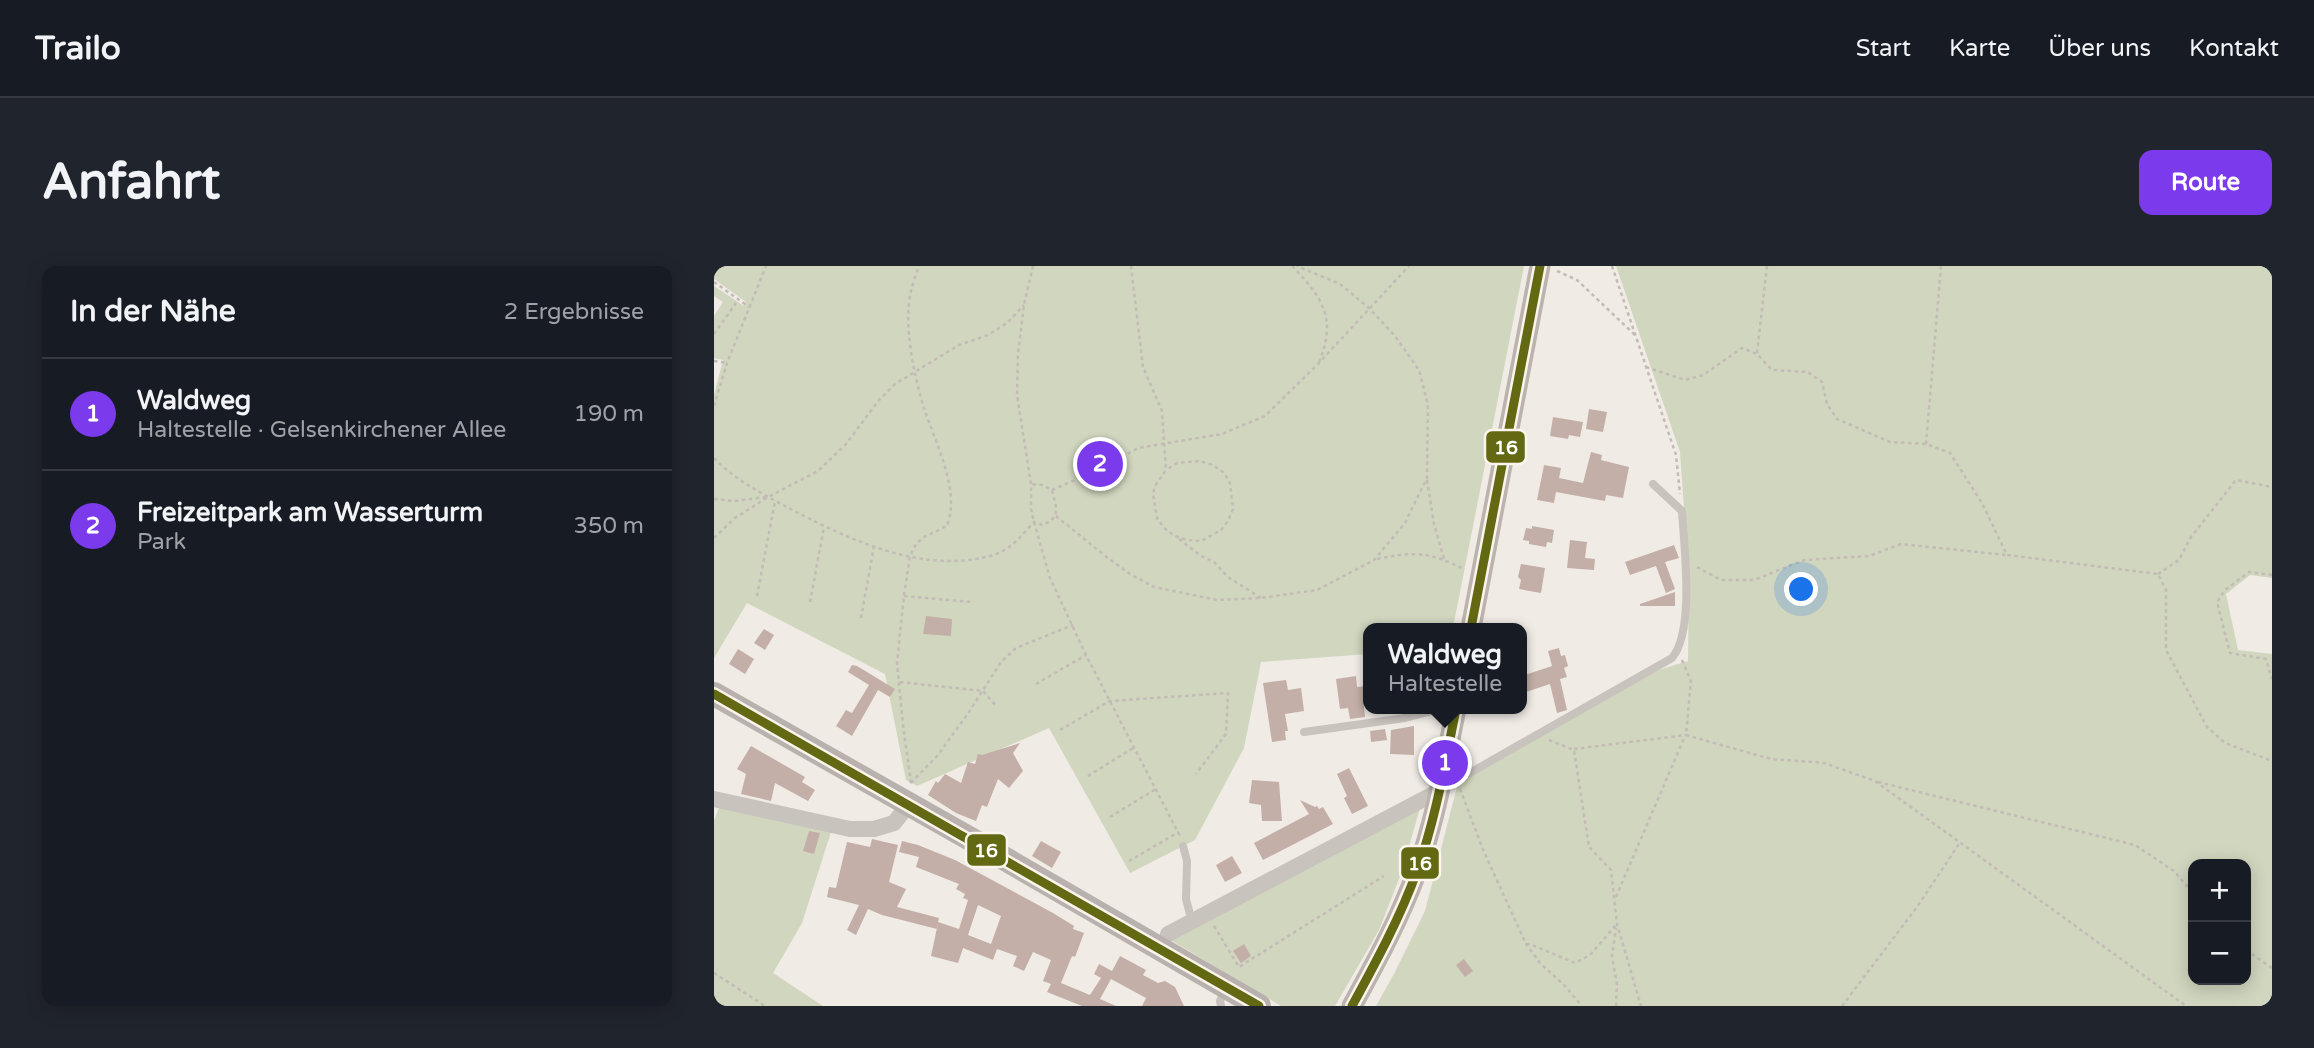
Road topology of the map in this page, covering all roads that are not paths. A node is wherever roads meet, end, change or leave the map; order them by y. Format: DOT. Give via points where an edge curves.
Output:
graph roads {
  1 [pos="1547,268"];
  2 [pos="1653,484"];
  3 [pos="1472,623"];
  4 [pos="714,694"];
  5 [pos="1421,714"];
  6 [pos="1455,714"];
  7 [pos="1304,732"];
  8 [pos="1448,785"];
  9 [pos="714,799"];
  10 [pos="909,804"];
  11 [pos="1183,846"];
  12 [pos="1199,918"];
  13 [pos="1168,934"];
  14 [pos="1224,997"];
  15 [pos="1259,1006"];
  16 [pos="1352,1006"];
  1 -- 3 [label="main road"];
  2 -- 8 [label="lane" via="1682,511 1684,636 1678,650"];
  4 -- 10 [label="main road"];
  5 -- 7 [label="lane"];
  6 -- 8 [label="main road"];
  8 -- 12 [label="street"];
  8 -- 16 [label="main road" via="1390,936"];
  9 -- 10 [label="street" via="862,830 894,823"];
  10 -- 14 [label="main road"];
  11 -- 12 [label="lane" via="1186,899"];
  12 -- 13 [label="street"];
  14 -- 15 [label="main road"];
}
